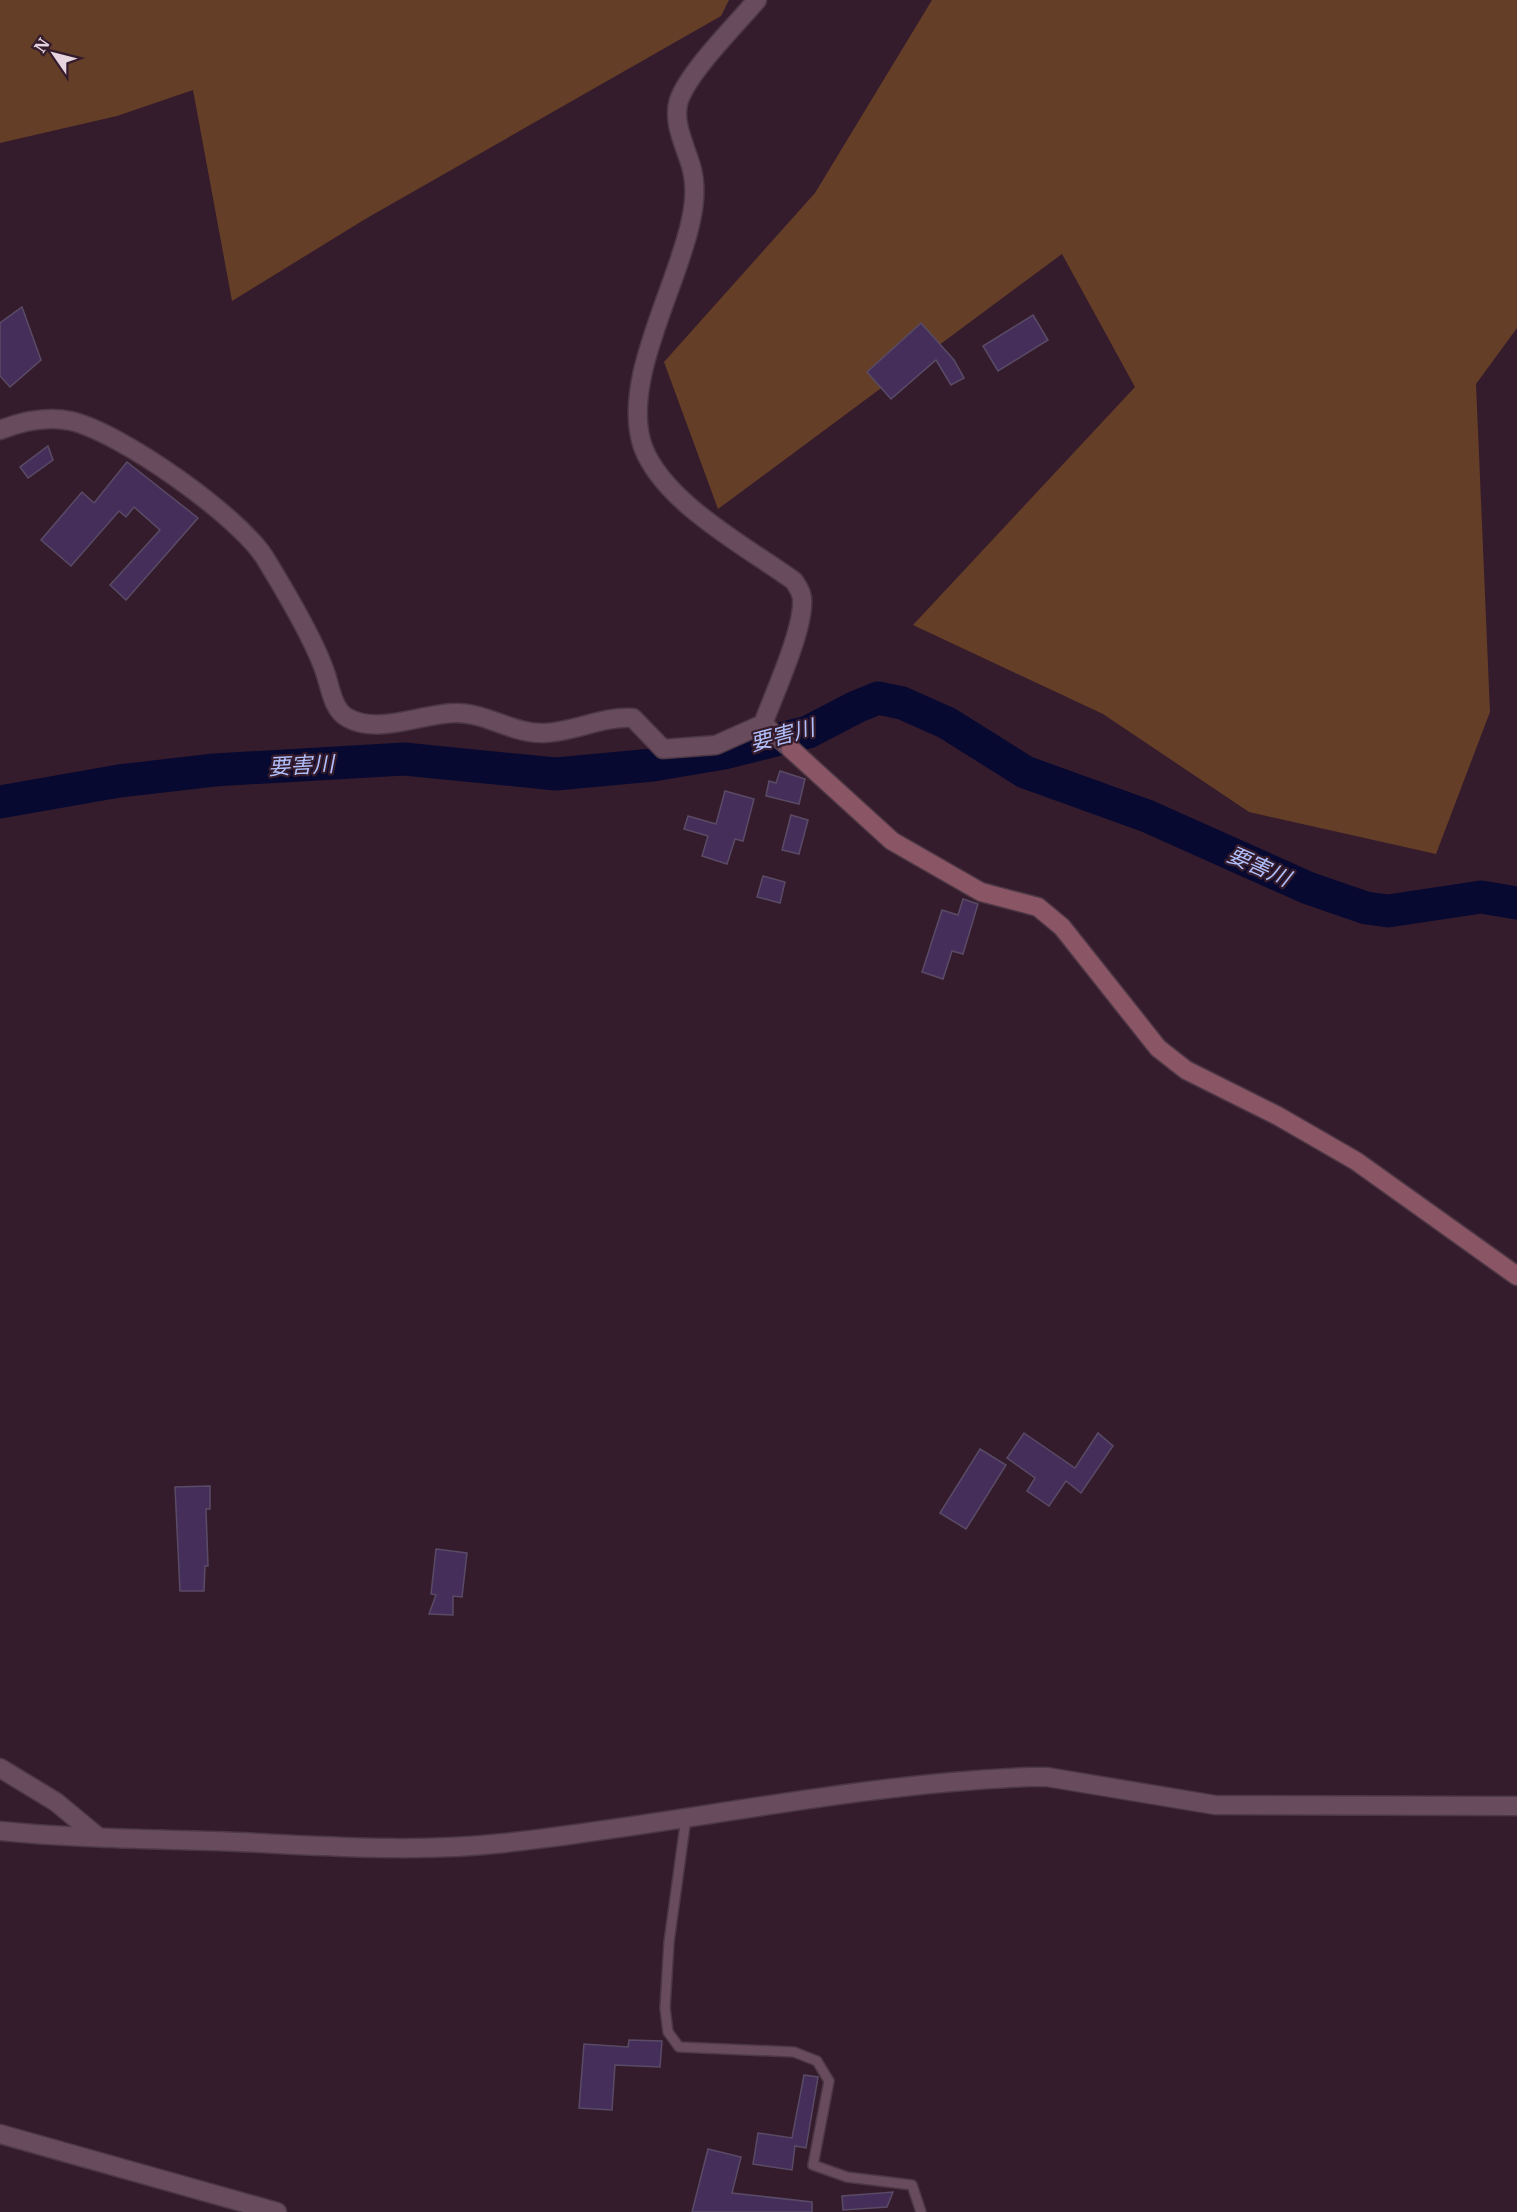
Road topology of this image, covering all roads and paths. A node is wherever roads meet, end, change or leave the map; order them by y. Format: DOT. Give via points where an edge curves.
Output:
graph roads {
  1 [pos="757,0"];
  2 [pos="0,430"];
  3 [pos="767,728"];
  4 [pos="1517,1276"];
  5 [pos="0,1768"];
  6 [pos="1517,1806"];
  7 [pos="686,1818"];
  8 [pos="0,1831"];
  9 [pos="97,1836"];
  10 [pos="0,2134"];
  11 [pos="277,2212"];
  12 [pos="921,2212"];
  1 -- 3 [label="street" via="696,72 677,106 693,178 693,206 648,355 636,412 644,449 671,489 800,589 797,629"];
  2 -- 3 [label="street" via="40,419 86,425 112,437 229,519 265,557 317,654 338,709 352,720 388,723 467,714 527,732 545,733 607,719 633,718 663,749 716,746"];
  3 -- 4 [label="street" via="892,841 981,892 1038,907 1062,927 1158,1048 1186,1070 1356,1161"];
  5 -- 9 [label="street" via="56,1802"];
  6 -- 7 [label="street" via="1215,1805 1047,1777 911,1786"];
  7 -- 9 [label="street" via="501,1844 432,1848"];
  7 -- 12 [label="lane" via="669,1942 665,2008 668,2032 679,2047 794,2052 818,2061 829,2081 813,2165 847,2177 912,2185"];
  8 -- 9 [label="street"];
  10 -- 11 [label="street"];
}
